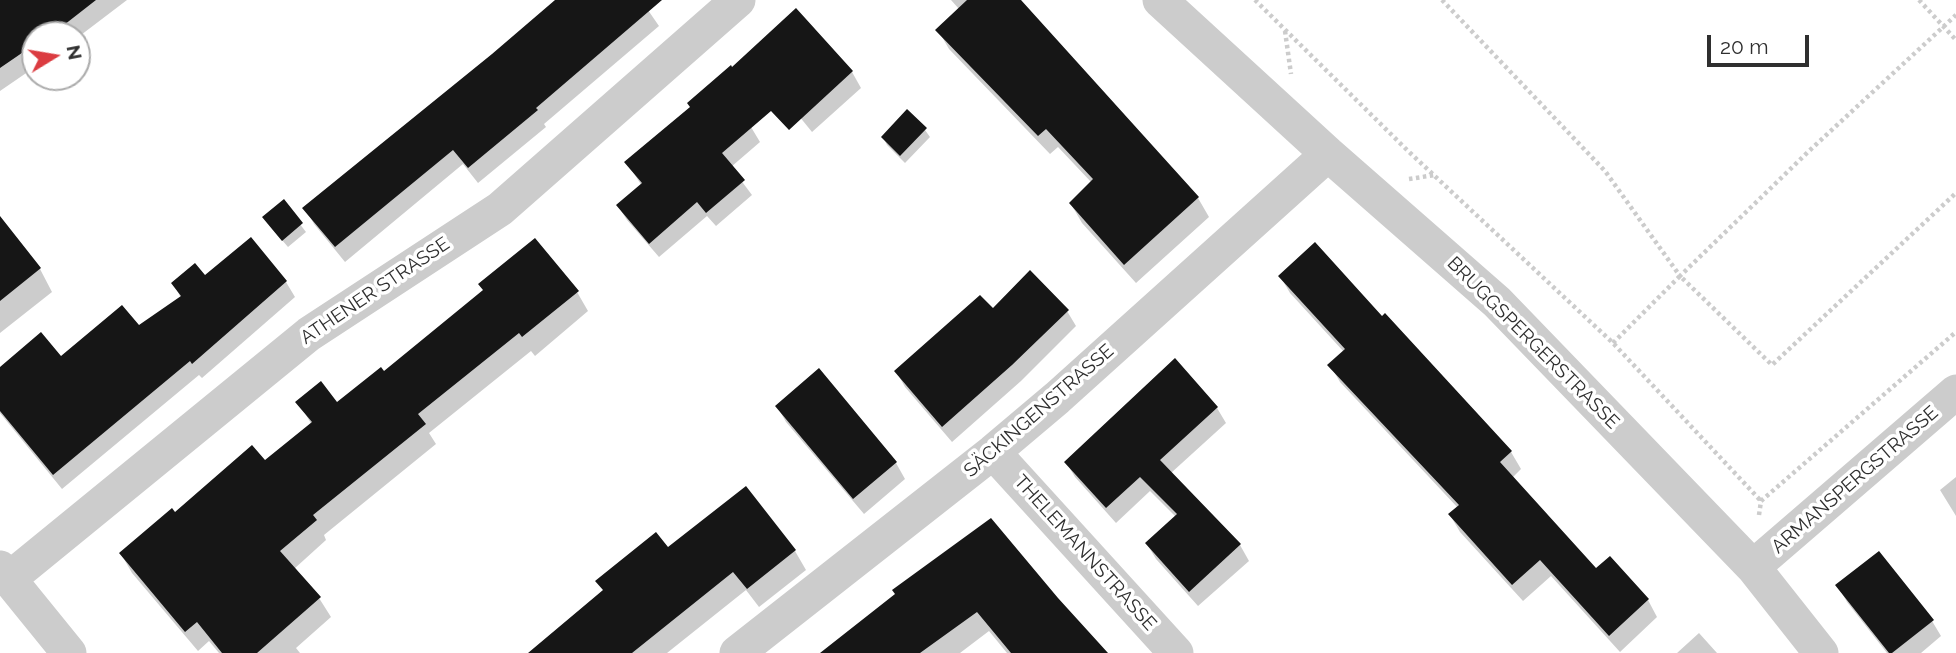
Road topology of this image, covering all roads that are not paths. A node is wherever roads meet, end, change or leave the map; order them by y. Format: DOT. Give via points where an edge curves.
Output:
graph roads {
  1 [pos="738,0"];
  2 [pos="1160,0"];
  3 [pos="1328,154"];
  4 [pos="1956,392"];
  5 [pos="993,452"];
  6 [pos="1753,567"];
  7 [pos="5,574"];
  8 [pos="69,653"];
  9 [pos="737,653"];
  10 [pos="1176,653"];
  11 [pos="1821,653"];
  1 -- 7 [label="street, ATHENER STRASSE" via="500,209 309,334"];
  2 -- 3 [label="street, BRUGGSPERGERSTRASSE"];
  3 -- 5 [label="street, SÄCKINGENSTRASSE"];
  3 -- 6 [label="street, BRUGGSPERGERSTRASSE" via="1497,302"];
  4 -- 6 [label="street, ARMANSPERGSTRASSE"];
  5 -- 9 [label="street, SÄCKINGENSTRASSE"];
  5 -- 10 [label="street, THELEMANNSTRASSE"];
  6 -- 11 [label="street, BRUGGSPERGERSTRASSE"];
  7 -- 8 [label="street"];
}
